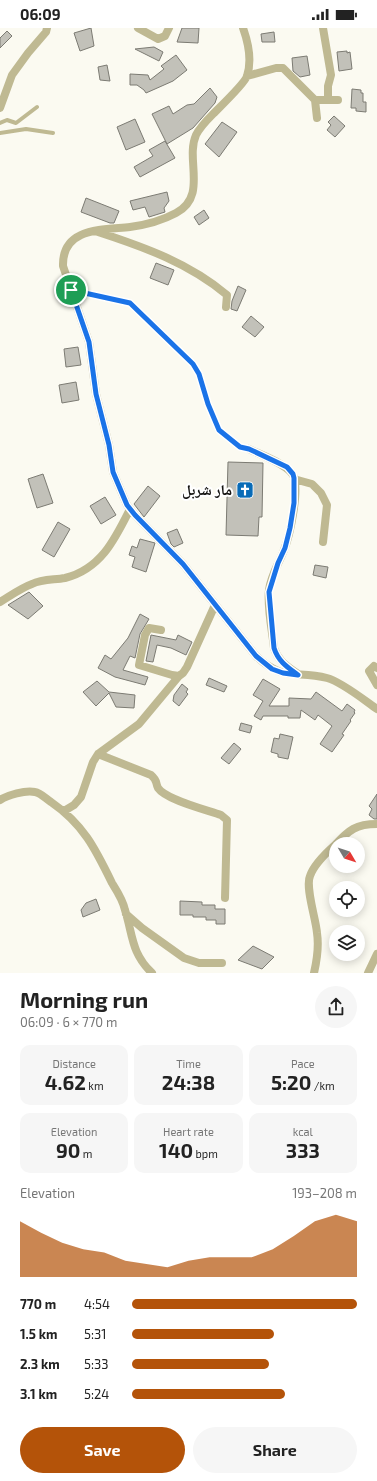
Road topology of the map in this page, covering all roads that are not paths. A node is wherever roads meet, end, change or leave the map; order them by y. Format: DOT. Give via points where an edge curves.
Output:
graph roads {
  1 [pos="47,28"];
  2 [pos="138,28"];
  3 [pos="169,28"];
  4 [pos="243,28"];
  5 [pos="323,28"];
  6 [pos="247,76"];
  7 [pos="315,100"];
  8 [pos="328,100"];
  9 [pos="338,100"];
  10 [pos="37,107"];
  11 [pos="0,108"];
  12 [pos="317,118"];
  13 [pos="0,123"];
  14 [pos="0,133"];
  15 [pos="53,133"];
  16 [pos="95,231"];
  17 [pos="71,290"];
  18 [pos="226,307"];
  19 [pos="249,449"];
  20 [pos="294,478"];
  21 [pos="130,509"];
  22 [pos="323,542"];
  23 [pos="0,602"];
  24 [pos="215,605"];
  25 [pos="161,630"];
  26 [pos="377,668"];
  27 [pos="298,675"];
  28 [pos="179,676"];
  29 [pos="377,685"];
  30 [pos="377,709"];
  31 [pos="98,754"];
  32 [pos="0,800"];
  33 [pos="64,811"];
  34 [pos="377,824"];
  35 [pos="225,898"];
  36 [pos="126,914"];
  37 [pos="377,954"];
  38 [pos="222,963"];
  39 [pos="152,973"];
  40 [pos="314,973"];
  41 [pos="368,973"];
  1 -- 11 [label="street" via="12,75"];
  2 -- 3 [label="street" via="158,39 166,36"];
  4 -- 6 [label="street" via="249,48"];
  5 -- 8 [label="street" via="331,75"];
  6 -- 7 [label="street" via="283,68"];
  6 -- 16 [label="street" via="197,134 193,148 193,189 183,208 176,213 130,227"];
  7 -- 8 [label="street"];
  7 -- 12 [label="street"];
  8 -- 9 [label="street"];
  10 -- 13 [label="lane" via="16,123 7,120"];
  14 -- 15 [label="lane" via="26,129"];
  16 -- 17 [label="street" via="74,239 64,252 63,266"];
  16 -- 18 [label="street" via="153,251 183,265 227,295"];
  17 -- 19 [label="lane" via="130,303 193,364 219,430 240,447"];
  17 -- 21 [label="street" via="89,342 96,394 113,472"];
  19 -- 20 [label="street" via="287,467"];
  20 -- 22 [label="street" via="312,484 321,493 327,505"];
  20 -- 27 [label="street" via="290,528 285,548 270,584 269,599 276,654 282,663"];
  21 -- 23 [label="street" via="112,544 92,565 65,578 32,584"];
  21 -- 24 [label="street" via="183,564"];
  24 -- 27 [label="street" via="263,663 278,672"];
  24 -- 28 [label="street" via="187,667"];
  25 -- 28 [label="street" via="149,628 145,635 139,665"];
  26 -- 29 [label="street" via="374,666 369,671"];
  27 -- 30 [label="street" via="334,680"];
  28 -- 31 [label="street" via="139,724"];
  31 -- 33 [label="street" via="81,797 74,806"];
  31 -- 35 [label="street" via="151,775 156,780 158,788 171,798 221,815 227,820"];
  32 -- 33 [label="street" via="17,794 35,792"];
  33 -- 36 [label="street" via="87,835"];
  34 -- 40 [label="street" via="360,825 349,830 310,874 308,886 318,934"];
  36 -- 38 [label="street" via="184,958 199,963"];
  36 -- 39 [label="street" via="136,953"];
  37 -- 41 [label="street"];
}
